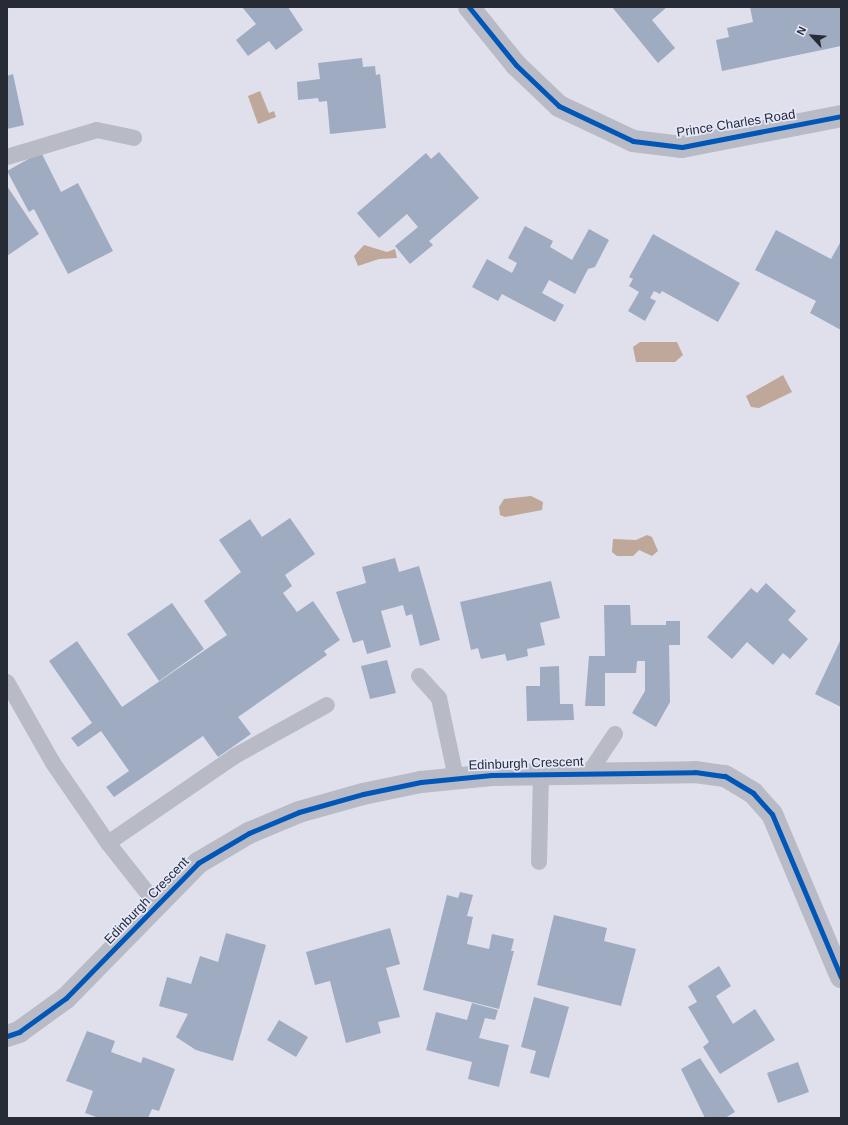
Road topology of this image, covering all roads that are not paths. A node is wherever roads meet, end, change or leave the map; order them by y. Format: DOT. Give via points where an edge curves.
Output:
graph roads {
  1 [pos="469,7"];
  2 [pos="841,116"];
  3 [pos="134,138"];
  4 [pos="7,157"];
  5 [pos="419,676"];
  6 [pos="7,682"];
  7 [pos="327,705"];
  8 [pos="615,734"];
  9 [pos="589,773"];
  10 [pos="540,774"];
  11 [pos="456,778"];
  12 [pos="108,843"];
  13 [pos="539,862"];
  14 [pos="156,904"];
  15 [pos="841,977"];
  16 [pos="7,1036"];
  1 -- 2 [label="street, Prince Charles Road" via="516,65 559,106 633,141 682,147"];
  3 -- 4 [label="lane" via="97,130"];
  5 -- 11 [label="lane" via="439,698"];
  6 -- 12 [label="lane" via="53,763"];
  7 -- 12 [label="lane" via="235,756"];
  8 -- 9 [label="lane"];
  9 -- 10 [label="street, Edinburgh Crescent"];
  9 -- 15 [label="street, Edinburgh Crescent" via="695,772 725,776 753,793 772,814"];
  10 -- 11 [label="street, Edinburgh Crescent"];
  10 -- 13 [label="lane"];
  11 -- 14 [label="street, Edinburgh Crescent" via="363,794 299,812 249,833 198,863"];
  12 -- 14 [label="lane"];
  14 -- 16 [label="street, Edinburgh Crescent" via="66,998 19,1032"];
}
